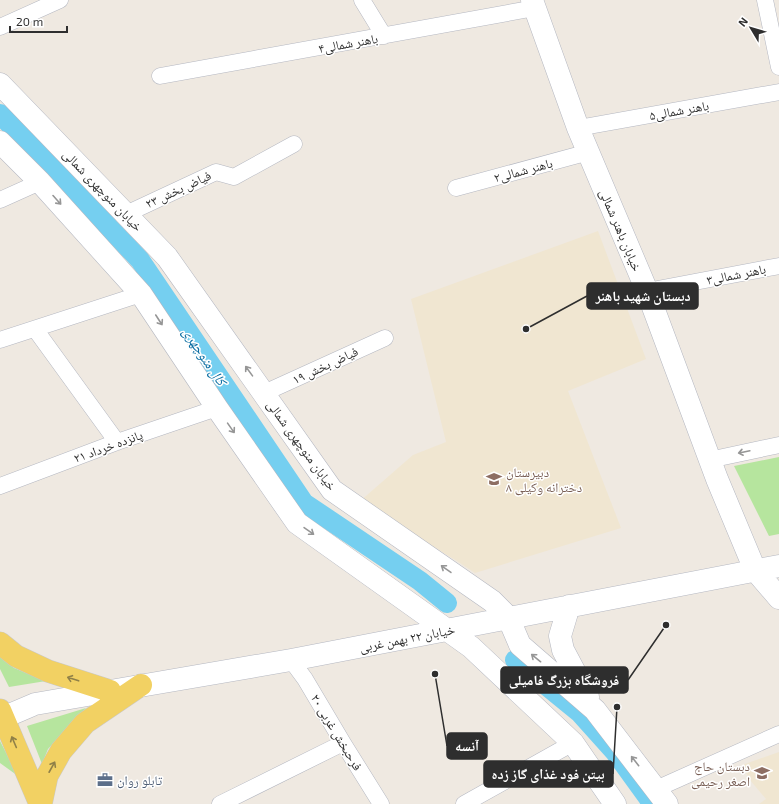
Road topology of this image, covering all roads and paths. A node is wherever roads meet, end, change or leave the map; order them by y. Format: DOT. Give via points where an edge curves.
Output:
graph roads {
  1 [pos="60,0"];
  2 [pos="362,0"];
  3 [pos="765,0"];
  4 [pos="534,4"];
  5 [pos="0,27"];
  6 [pos="384,36"];
  7 [pos="779,67"];
  8 [pos="160,76"];
  9 [pos="0,84"];
  10 [pos="779,92"];
  11 [pos="578,128"];
  12 [pos="0,142"];
  13 [pos="294,144"];
  14 [pos="589,152"];
  15 [pos="40,182"];
  16 [pos="456,188"];
  17 [pos="0,200"];
  18 [pos="126,214"];
  19 [pos="779,266"];
  20 [pos="647,290"];
  21 [pos="142,294"];
  22 [pos="34,329"];
  23 [pos="385,338"];
  24 [pos="0,340"];
  25 [pos="264,393"];
  26 [pos="217,408"];
  27 [pos="117,442"];
  28 [pos="779,445"];
  29 [pos="709,460"];
  30 [pos="0,486"];
  31 [pos="779,566"];
  32 [pos="755,570"];
  33 [pos="779,598"];
  34 [pos="569,606"];
  35 [pos="508,617"];
  36 [pos="448,630"];
  37 [pos="0,643"];
  38 [pos="291,660"];
  39 [pos="141,685"];
  40 [pos="110,691"];
  41 [pos="595,710"];
  42 [pos="1,712"];
  43 [pos="779,734"];
  44 [pos="343,743"];
  45 [pos="573,743"];
  46 [pos="661,796"];
  47 [pos="40,804"];
  48 [pos="220,804"];
  49 [pos="381,804"];
  50 [pos="464,804"];
  51 [pos="615,804"];
  1 -- 5 [label="street"];
  2 -- 6 [label="street"];
  3 -- 7 [label="street"];
  4 -- 6 [label="street, باهنر شمالی۴"];
  4 -- 11 [label="street, خیابان باهنر شمالی"];
  6 -- 8 [label="street, باهنر شمالی۴"];
  9 -- 18 [label="street, خیابان منوچهری شمالی"];
  10 -- 11 [label="street, باهنر شمالی۵"];
  11 -- 14 [label="street, خیابان باهنر شمالی"];
  12 -- 15 [label="street"];
  13 -- 18 [label="street, فیاض بخش ۲۳" via="234,177 216,172"];
  14 -- 16 [label="street, باهنر شمالی۲"];
  14 -- 20 [label="street, خیابان باهنر شمالی"];
  15 -- 17 [label="street"];
  15 -- 21 [label="street, one-way"];
  25 -- 18 [label="street, خیابان منوچهری شمالی, one-way" via="167,257"];
  19 -- 20 [label="street, باهنر شمالی۳"];
  20 -- 29 [label="street, خیابان باهنر شمالی"];
  21 -- 22 [label="street"];
  21 -- 26 [label="street, one-way"];
  22 -- 24 [label="street"];
  22 -- 27 [label="street"];
  23 -- 25 [label="street, فیاض بخش ۱۹"];
  35 -- 25 [label="street, خیابان منوچهری شمالی, one-way" via="492,601 332,490"];
  26 -- 27 [label="street, پانزده خرداد ۲۱"];
  26 -- 36 [label="street, one-way" via="297,523"];
  27 -- 30 [label="street, پانزده خرداد ۲۱"];
  28 -- 29 [label="street, one-way"];
  29 -- 32 [label="street, خیابان باهنر شمالی"];
  31 -- 32 [label="street, خیابان ۲۲ بهمن غربی"];
  32 -- 33 [label="street, خیابان باهنر شمالی"];
  32 -- 34 [label="street, خیابان ۲۲ بهمن غربی"];
  34 -- 35 [label="street, خیابان ۲۲ بهمن غربی"];
  34 -- 41 [label="street" via="560,636 563,650"];
  35 -- 36 [label="street, خیابان ۲۲ بهمن غربی"];
  41 -- 35 [label="street, خیابان منوچهری شمالی, one-way" via="520,645"];
  36 -- 38 [label="street, خیابان ۲۲ بهمن غربی"];
  36 -- 45 [label="street" via="483,657"];
  40 -- 37 [label="main road, one-way" via="48,671 16,656"];
  38 -- 39 [label="street, خیابان ۲۲ بهمن غربی"];
  38 -- 44 [label="street, فرحبخش غربی ۲۰"];
  39 -- 40 [label="street, خیابان ۲۲ بهمن غربی"];
  47 -- 39 [label="main road, one-way" via="47,776 61,751 85,723"];
  40 -- 42 [label="street, خیابان ۲۲ بهمن غربی"];
  46 -- 41 [label="street, خیابان منوچهری شمالی, one-way"];
  47 -- 42 [label="main road, one-way"];
  43 -- 46 [label="street"];
  44 -- 48 [label="street"];
  44 -- 49 [label="street, فرحبخش غربی ۲۰"];
  45 -- 50 [label="street"];
  45 -- 51 [label="street"];
}
